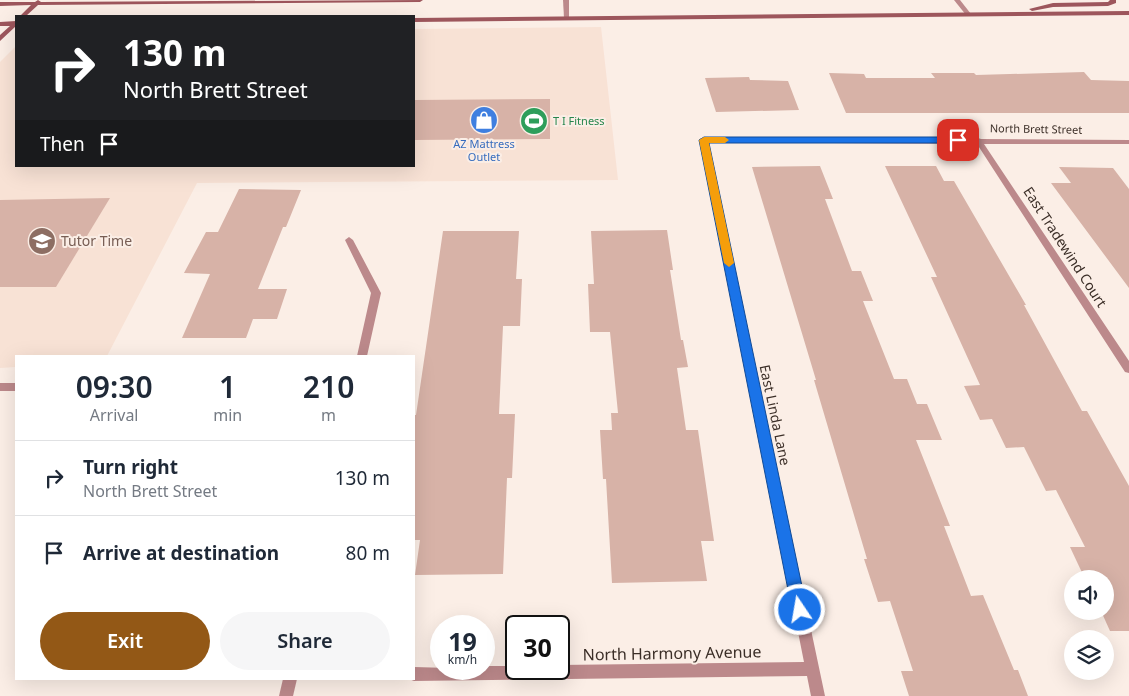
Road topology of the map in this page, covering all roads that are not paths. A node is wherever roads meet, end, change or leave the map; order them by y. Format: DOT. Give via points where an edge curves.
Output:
graph roads {
  1 [pos="420,0"];
  2 [pos="566,0"];
  3 [pos="957,0"];
  4 [pos="1114,0"];
  5 [pos="38,2"];
  6 [pos="12,3"];
  7 [pos="0,4"];
  8 [pos="0,11"];
  9 [pos="1129,13"];
  10 [pos="968,14"];
  11 [pos="1011,14"];
  12 [pos="24,15"];
  13 [pos="567,18"];
  14 [pos="415,20"];
  15 [pos="0,24"];
  16 [pos="15,24"];
  17 [pos="15,25"];
  18 [pos="0,39"];
  19 [pos="704,140"];
  20 [pos="978,140"];
  21 [pos="1129,142"];
  22 [pos="349,240"];
  23 [pos="362,355"];
  24 [pos="1129,369"];
  25 [pos="15,387"];
  26 [pos="0,388"];
  27 [pos="812,669"];
  28 [pos="415,674"];
  29 [pos="290,680"];
  30 [pos="286,696"];
  31 [pos="818,696"];
  1 -- 5 [label="main road"];
  2 -- 13 [label="street"];
  3 -- 10 [label="street"];
  4 -- 11 [label="main road" via="1108,4 1053,5"];
  5 -- 6 [label="main road"];
  5 -- 12 [label="main road"];
  6 -- 7 [label="main road"];
  6 -- 8 [label="main road"];
  9 -- 11 [label="main road"];
  10 -- 11 [label="main road"];
  10 -- 13 [label="main road"];
  13 -- 14 [label="main road"];
  15 -- 16 [label="main road"];
  17 -- 18 [label="main road"];
  19 -- 20 [label="street, North Brett Street"];
  19 -- 27 [label="street, East Linda Lane"];
  20 -- 21 [label="street, North Brett Street"];
  20 -- 24 [label="street, East Tradewind Court"];
  22 -- 23 [label="street" via="376,293"];
  25 -- 26 [label="street"];
  27 -- 28 [label="street, North Harmony Avenue"];
  27 -- 31 [label="street, East Linda Lane"];
  29 -- 30 [label="street"];
}
